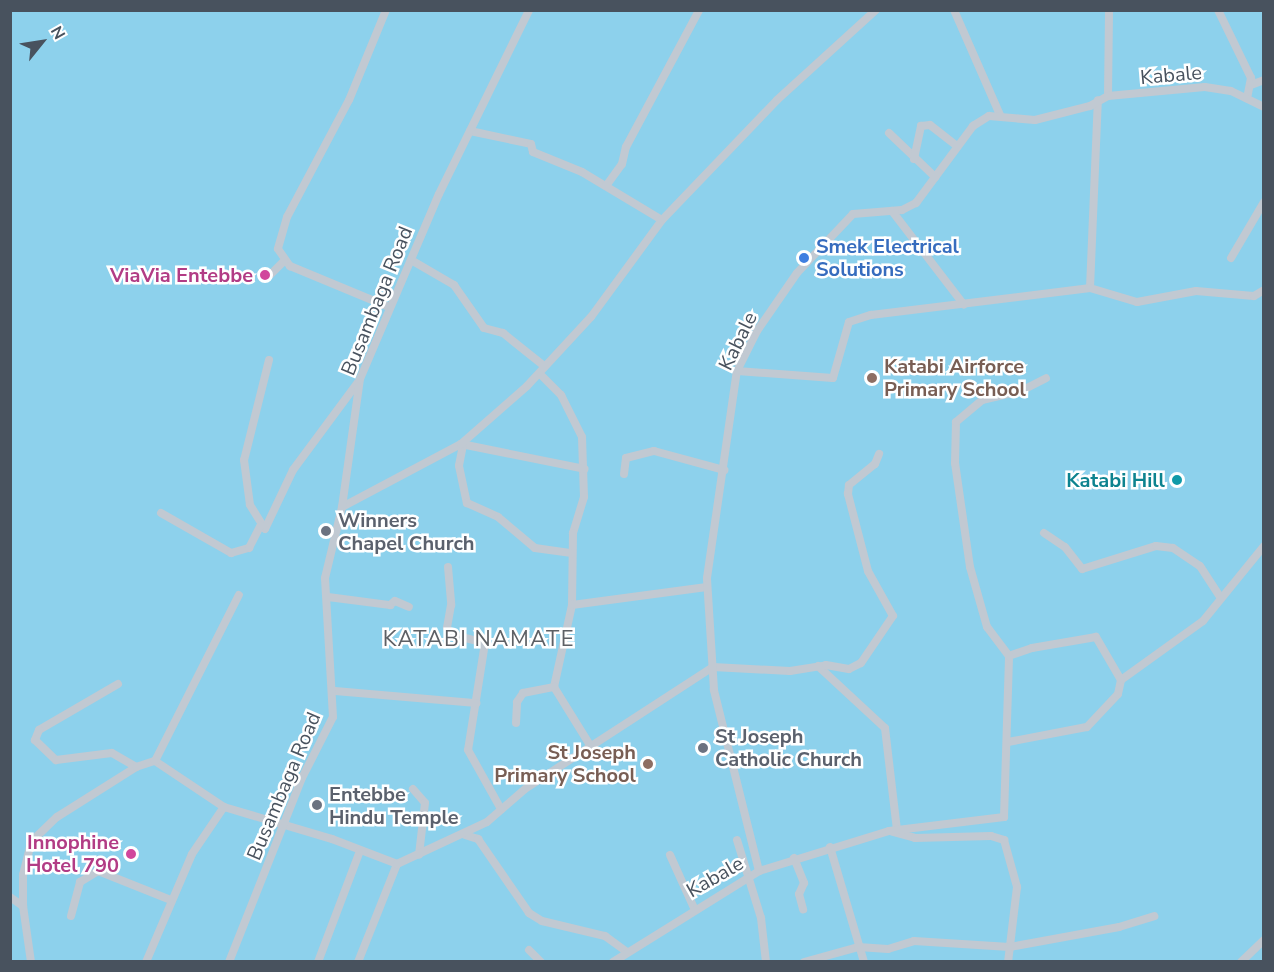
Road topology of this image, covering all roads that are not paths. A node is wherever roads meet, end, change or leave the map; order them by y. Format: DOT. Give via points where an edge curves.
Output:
graph roads {
  1 [pos="386,10"];
  2 [pos="529,10"];
  3 [pos="699,10"];
  4 [pos="876,10"];
  5 [pos="954,10"];
  6 [pos="1109,10"];
  7 [pos="1218,10"];
  8 [pos="1263,80"];
  9 [pos="1251,86"];
  10 [pos="1108,96"];
  11 [pos="1247,99"];
  12 [pos="1098,100"];
  13 [pos="1263,107"];
  14 [pos="1000,115"];
  15 [pos="470,131"];
  16 [pos="889,133"];
  17 [pos="957,146"];
  18 [pos="914,159"];
  19 [pos="935,177"];
  20 [pos="606,186"];
  21 [pos="1263,202"];
  22 [pos="892,211"];
  23 [pos="663,220"];
  24 [pos="1231,258"];
  25 [pos="411,260"];
  26 [pos="284,261"];
  27 [pos="270,274"];
  28 [pos="1090,288"];
  29 [pos="1263,290"];
  30 [pos="964,305"];
  31 [pos="389,308"];
  32 [pos="269,360"];
  33 [pos="542,370"];
  34 [pos="737,371"];
  35 [pos="1046,378"];
  36 [pos="360,379"];
  37 [pos="462,445"];
  38 [pos="879,454"];
  39 [pos="585,469"];
  40 [pos="724,470"];
  41 [pos="624,474"];
  42 [pos="342,507"];
  43 [pos="161,513"];
  44 [pos="260,526"];
  45 [pos="1044,533"];
  46 [pos="1263,546"];
  47 [pos="572,553"];
  48 [pos="448,567"];
  49 [pos="707,587"];
  50 [pos="239,596"];
  51 [pos="328,597"];
  52 [pos="1220,597"];
  53 [pos="572,605"];
  54 [pos="409,607"];
  55 [pos="1010,656"];
  56 [pos="818,666"];
  57 [pos="713,667"];
  58 [pos="1121,680"];
  59 [pos="118,684"];
  60 [pos="554,687"];
  61 [pos="335,691"];
  62 [pos="476,703"];
  63 [pos="516,723"];
  64 [pos="1008,742"];
  65 [pos="590,745"];
  66 [pos="154,761"];
  67 [pos="136,767"];
  68 [pos="413,789"];
  69 [pos="224,807"];
  70 [pos="501,809"];
  71 [pos="488,822"];
  72 [pos="284,823"];
  73 [pos="893,830"];
  74 [pos="465,835"];
  75 [pos="737,840"];
  76 [pos="830,847"];
  77 [pos="360,851"];
  78 [pos="488,852"];
  79 [pos="419,855"];
  80 [pos="670,855"];
  81 [pos="794,858"];
  82 [pos="397,864"];
  83 [pos="759,871"];
  84 [pos="749,879"];
  85 [pos="10,897"];
  86 [pos="171,900"];
  87 [pos="23,906"];
  88 [pos="694,908"];
  89 [pos="803,909"];
  90 [pos="71,916"];
  91 [pos="1154,916"];
  92 [pos="1263,940"];
  93 [pos="862,946"];
  94 [pos="1010,947"];
  95 [pos="529,950"];
  96 [pos="627,952"];
  97 [pos="32,962"];
  98 [pos="146,962"];
  99 [pos="229,962"];
  100 [pos="318,962"];
  101 [pos="358,962"];
  102 [pos="541,962"];
  103 [pos="613,962"];
  104 [pos="766,962"];
  105 [pos="804,962"];
  106 [pos="864,962"];
  107 [pos="1008,962"];
  108 [pos="1241,962"];
  1 -- 26 [label="street" via="349,100 280,234"];
  2 -- 15 [label="street, Busambaga Road"];
  3 -- 20 [label="street" via="626,147 622,164"];
  4 -- 23 [label="street" via="770,108"];
  5 -- 14 [label="street"];
  6 -- 10 [label="street"];
  7 -- 9 [label="street"];
  8 -- 9 [label="street"];
  9 -- 11 [label="street"];
  10 -- 11 [label="street, Kabale" via="1204,87"];
  10 -- 12 [label="street, Kabale"];
  11 -- 13 [label="street, Kabale"];
  12 -- 14 [label="street, Kabale" via="1047,118 1024,120"];
  12 -- 28 [label="street"];
  14 -- 17 [label="street, Kabale" via="979,120"];
  15 -- 20 [label="street" via="531,144 533,152"];
  15 -- 25 [label="street, Busambaga Road"];
  16 -- 18 [label="street"];
  17 -- 18 [label="street" via="930,125 921,126"];
  17 -- 19 [label="street, Kabale"];
  18 -- 19 [label="street"];
  19 -- 22 [label="street, Kabale" via="916,203"];
  20 -- 23 [label="street"];
  21 -- 24 [label="street"];
  22 -- 30 [label="street"];
  22 -- 34 [label="street, Kabale" via="864,210 843,220 797,273"];
  23 -- 33 [label="street" via="591,317"];
  25 -- 31 [label="street, Busambaga Road"];
  25 -- 33 [label="street" via="454,285 484,328 503,333"];
  26 -- 27 [label="street"];
  26 -- 31 [label="street"];
  28 -- 29 [label="street" via="1137,302 1196,291 1254,296"];
  28 -- 30 [label="street"];
  30 -- 34 [label="street" via="849,322 833,378"];
  31 -- 36 [label="street, Busambaga Road"];
  32 -- 44 [label="street" via="244,460 245,489"];
  33 -- 37 [label="street"];
  33 -- 39 [label="street" via="571,410 582,437"];
  34 -- 40 [label="street, Kabale"];
  35 -- 55 [label="street" via="1021,391 982,400 956,422 955,462 970,567 987,627"];
  36 -- 42 [label="street, Busambaga Road"];
  36 -- 44 [label="street" via="293,470 270,525"];
  37 -- 39 [label="street"];
  37 -- 42 [label="street"];
  37 -- 47 [label="street" via="459,466 471,507 498,517 535,548"];
  38 -- 56 [label="street" via="875,464 849,485 848,494 861,554 892,608 891,623 855,667"];
  39 -- 47 [label="street" via="585,497"];
  40 -- 41 [label="street" via="654,451 626,458"];
  40 -- 49 [label="street, Kabale"];
  42 -- 51 [label="street, Busambaga Road" via="325,578"];
  43 -- 44 [label="street" via="231,553 249,548"];
  45 -- 52 [label="street" via="1065,547 1082,569 1156,546 1173,548 1196,561"];
  46 -- 52 [label="street"];
  47 -- 53 [label="street"];
  48 -- 62 [label="street" via="451,605 447,628 453,635 485,643"];
  49 -- 53 [label="street"];
  49 -- 57 [label="street, Kabale"];
  50 -- 66 [label="street"];
  51 -- 54 [label="street" via="390,605 395,601"];
  51 -- 61 [label="street, Busambaga Road"];
  52 -- 58 [label="street" via="1203,621 1182,640"];
  53 -- 60 [label="street"];
  55 -- 58 [label="street" via="1096,637 1102,639"];
  55 -- 64 [label="street"];
  56 -- 57 [label="street" via="770,671"];
  56 -- 73 [label="street" via="885,728"];
  57 -- 65 [label="street"];
  57 -- 83 [label="street, Kabale" via="719,711"];
  58 -- 64 [label="street" via="1118,694 1087,727"];
  59 -- 67 [label="street" via="39,730 35,740 56,760 112,753"];
  60 -- 63 [label="street" via="523,693 517,702"];
  60 -- 65 [label="street"];
  61 -- 62 [label="street"];
  61 -- 72 [label="street, Busambaga Road" via="333,717"];
  62 -- 70 [label="street" via="468,750"];
  64 -- 73 [label="street" via="1004,817"];
  65 -- 70 [label="street"];
  66 -- 67 [label="street"];
  66 -- 69 [label="street"];
  67 -- 87 [label="street" via="57,817 36,836 23,875"];
  68 -- 79 [label="street" via="425,802"];
  69 -- 72 [label="street"];
  69 -- 86 [label="street" via="192,854"];
  70 -- 71 [label="street"];
  71 -- 74 [label="street"];
  71 -- 78 [label="street" via="483,836"];
  72 -- 77 [label="street"];
  72 -- 99 [label="street, Busambaga Road"];
  73 -- 76 [label="street"];
  73 -- 94 [label="street" via="915,838 991,836 1004,840 1017,887"];
  74 -- 78 [label="street" via="478,839"];
  74 -- 79 [label="street"];
  75 -- 84 [label="street"];
  76 -- 81 [label="street"];
  76 -- 93 [label="street" via="842,900"];
  77 -- 82 [label="street"];
  77 -- 100 [label="street"];
  78 -- 96 [label="street" via="529,913 542,921 605,936"];
  79 -- 82 [label="street"];
  80 -- 88 [label="street"];
  81 -- 83 [label="street"];
  81 -- 89 [label="street" via="804,883 799,894"];
  82 -- 101 [label="street"];
  83 -- 84 [label="street, Kabale"];
  84 -- 88 [label="street, Kabale"];
  84 -- 104 [label="street" via="761,918"];
  85 -- 87 [label="street"];
  86 -- 90 [label="street" via="98,871 80,882"];
  86 -- 98 [label="street"];
  87 -- 97 [label="street"];
  88 -- 96 [label="street, Kabale"];
  91 -- 94 [label="street" via="1119,927"];
  92 -- 108 [label="street"];
  93 -- 94 [label="street" via="888,949 926,941"];
  93 -- 105 [label="street"];
  93 -- 106 [label="street"];
  94 -- 107 [label="street"];
  95 -- 102 [label="street"];
  96 -- 103 [label="street, Kabale"];
}
